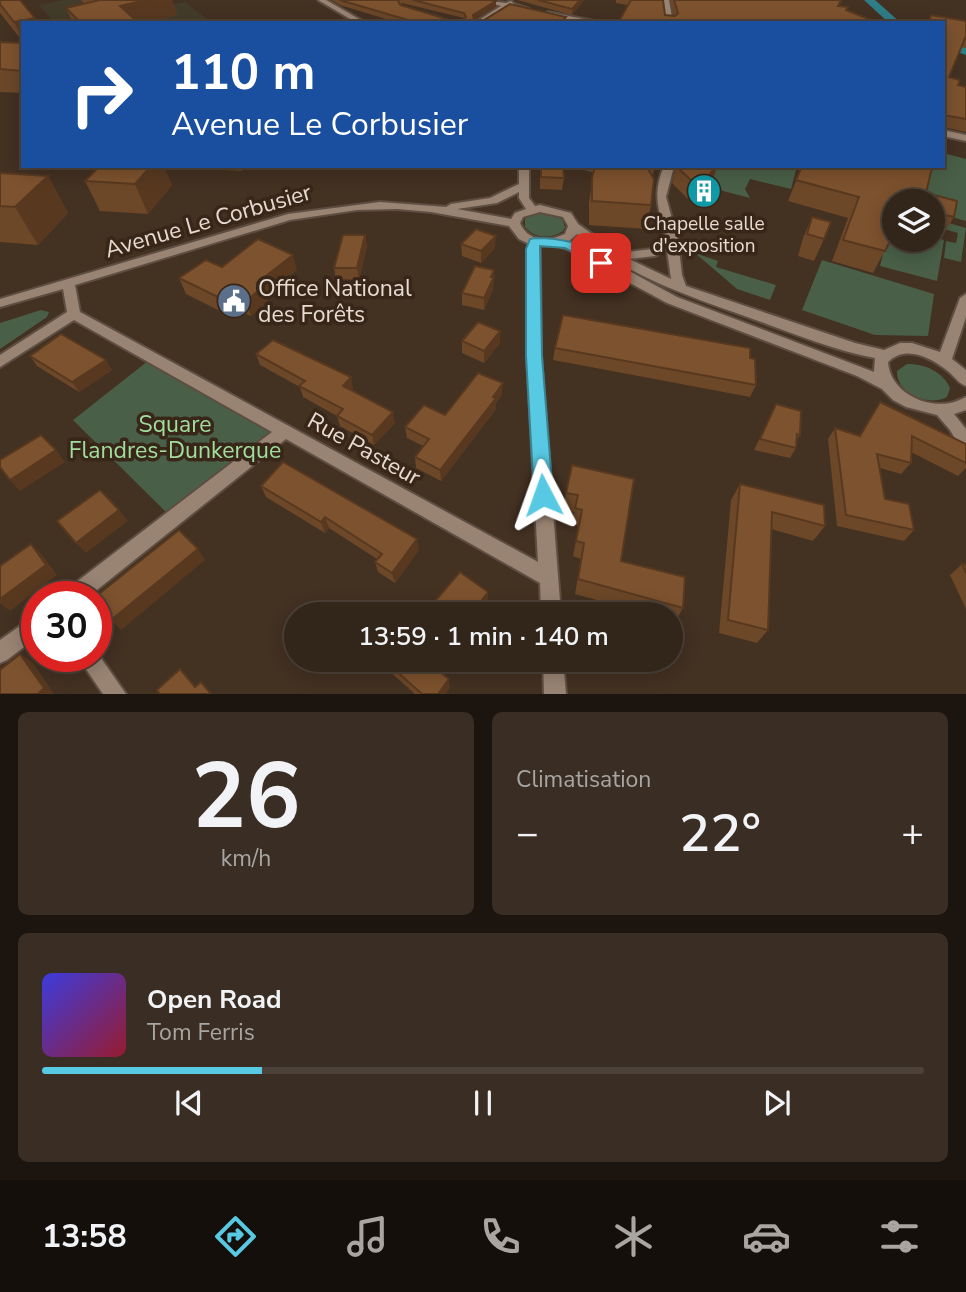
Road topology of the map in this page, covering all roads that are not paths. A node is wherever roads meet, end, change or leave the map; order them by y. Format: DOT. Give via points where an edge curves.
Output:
graph roads {
  1 [pos="321,0"];
  2 [pos="485,0"];
  3 [pos="515,0"];
  4 [pos="666,0"];
  5 [pos="507,5"];
  6 [pos="359,21"];
  7 [pos="480,21"];
  8 [pos="585,21"];
  9 [pos="669,21"];
  10 [pos="945,133"];
  11 [pos="966,138"];
  12 [pos="524,168"];
  13 [pos="592,168"];
  14 [pos="668,168"];
  15 [pos="622,174"];
  16 [pos="648,180"];
  17 [pos="662,182"];
  18 [pos="523,186"];
  19 [pos="435,209"];
  20 [pos="531,209"];
  21 [pos="514,223"];
  22 [pos="575,226"];
  23 [pos="557,242"];
  24 [pos="672,242"];
  25 [pos="534,245"];
  26 [pos="618,257"];
  27 [pos="68,282"];
  28 [pos="681,288"];
  29 [pos="966,298"];
  30 [pos="0,303"];
  31 [pos="74,314"];
  32 [pos="884,355"];
  33 [pos="944,360"];
  34 [pos="0,362"];
  35 [pos="966,380"];
  36 [pos="888,385"];
  37 [pos="966,403"];
  38 [pos="942,411"];
  39 [pos="285,431"];
  40 [pos="966,442"];
  41 [pos="549,578"];
  42 [pos="93,581"];
  43 [pos="550,602"];
  44 [pos="21,637"];
  45 [pos="0,653"];
  46 [pos="99,672"];
  47 [pos="554,672"];
  48 [pos="116,694"];
  49 [pos="555,694"];
  1 -- 6 [label="street"];
  2 -- 5 [label="street"];
  3 -- 5 [label="street"];
  4 -- 9 [label="street"];
  5 -- 7 [label="street"];
  5 -- 8 [label="street"];
  10 -- 11 [label="street"];
  12 -- 18 [label="street"];
  13 -- 15 [label="street"];
  14 -- 17 [label="street"];
  16 -- 17 [label="street"];
  17 -- 24 [label="street" via="661,208"];
  18 -- 19 [label="street" via="483,204"];
  18 -- 20 [label="street"];
  19 -- 21 [label="street, Avenue Le Corbusier"];
  19 -- 27 [label="street, Avenue Le Corbusier" via="359,206 288,217"];
  20 -- 21 [label="street"];
  20 -- 22 [label="street" via="559,211"];
  21 -- 25 [label="street"];
  22 -- 23 [label="street" via="570,236"];
  22 -- 26 [label="street"];
  23 -- 25 [label="street"];
  23 -- 36 [label="street" via="675,301 835,360"];
  24 -- 26 [label="street" via="654,252"];
  24 -- 28 [label="street" via="672,269"];
  25 -- 41 [label="street" via="534,356"];
  26 -- 28 [label="street"];
  27 -- 30 [label="street, Avenue Le Corbusier"];
  27 -- 31 [label="street"];
  28 -- 32 [label="street" via="836,344"];
  29 -- 33 [label="street"];
  31 -- 34 [label="street"];
  31 -- 39 [label="street, Rue Pasteur"];
  32 -- 33 [label="street" via="917,349"];
  32 -- 36 [label="street" via="880,368"];
  33 -- 35 [label="street"];
  36 -- 38 [label="street" via="912,403"];
  37 -- 38 [label="street"];
  38 -- 40 [label="street"];
  39 -- 41 [label="street, Rue Pasteur"];
  39 -- 42 [label="street"];
  41 -- 43 [label="street"];
  44 -- 45 [label="street"];
  46 -- 48 [label="street"];
  47 -- 49 [label="street"];
}
